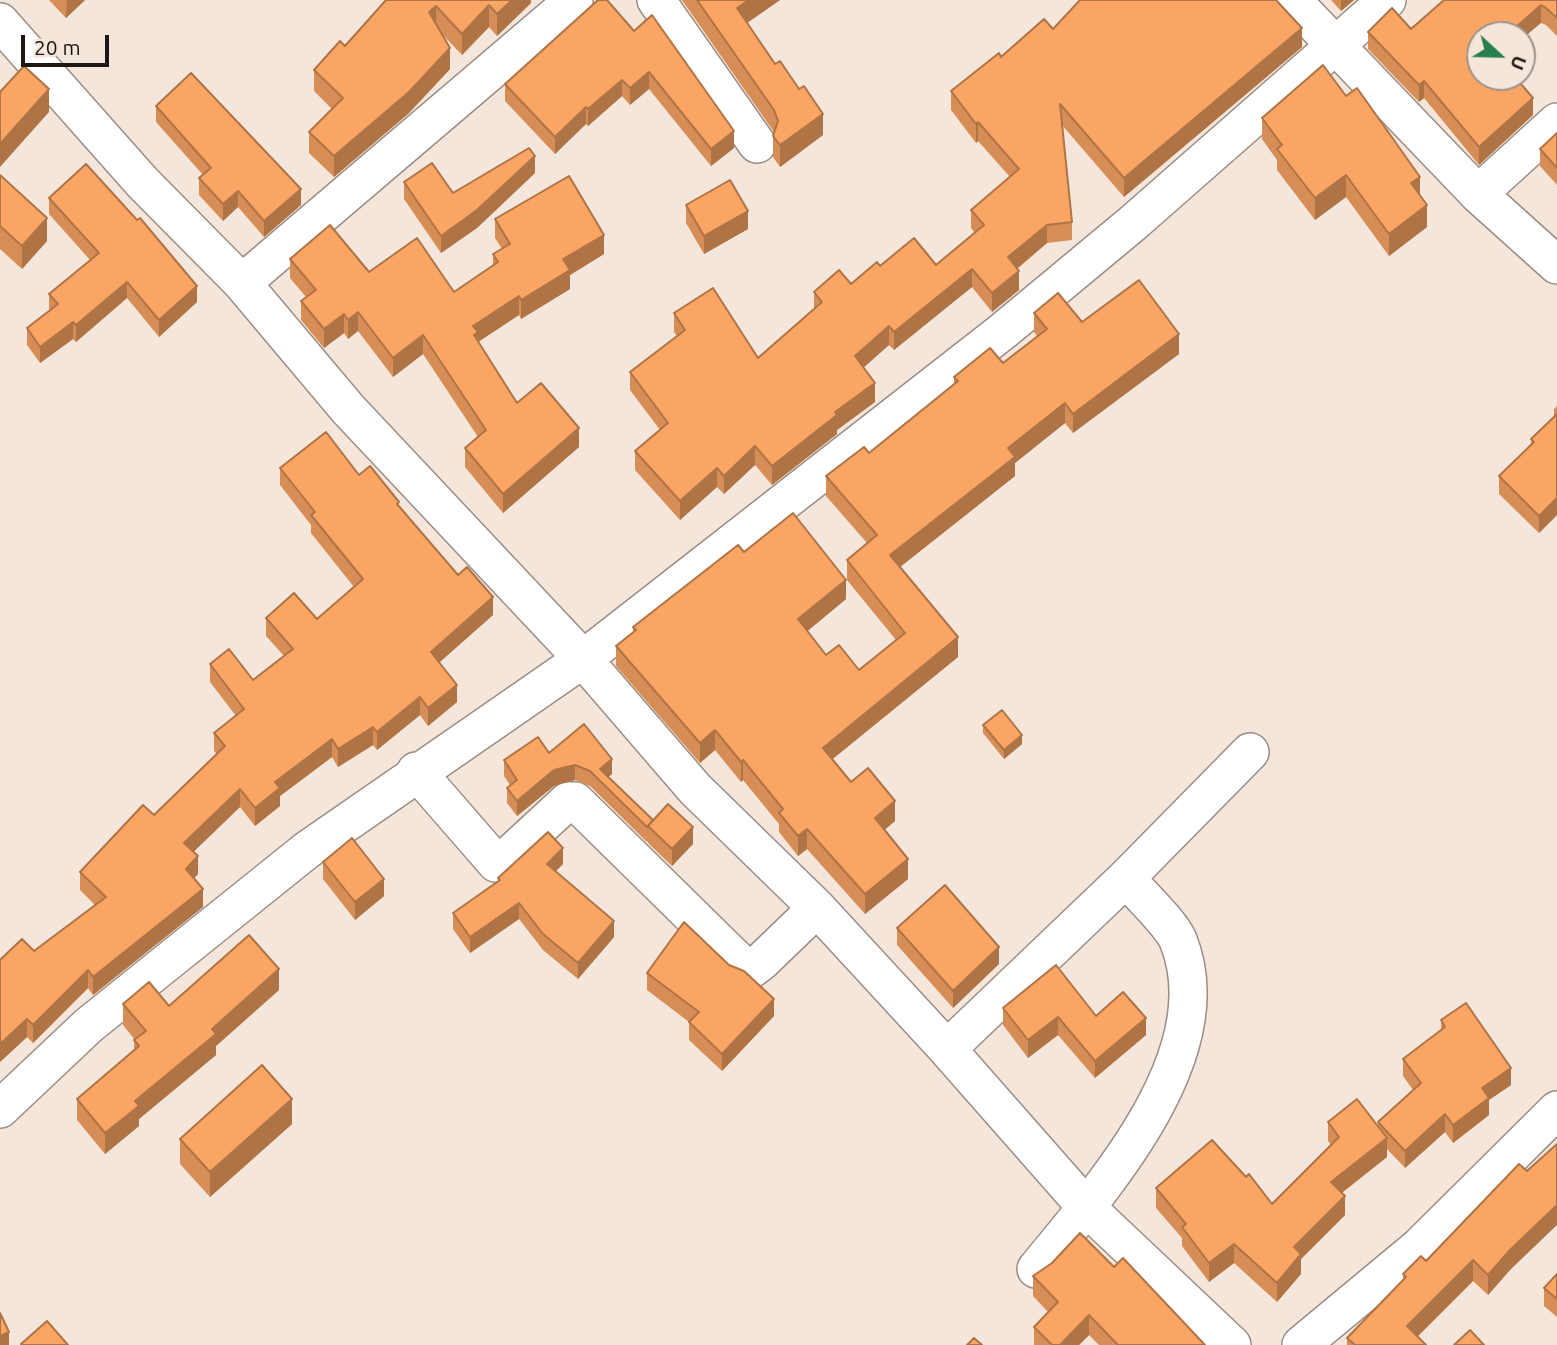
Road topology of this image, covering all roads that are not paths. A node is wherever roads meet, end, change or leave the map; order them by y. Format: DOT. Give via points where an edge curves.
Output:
graph roads {
  1 [pos="574,0"];
  2 [pos="656,0"];
  3 [pos="1292,0"];
  4 [pos="1387,0"];
  5 [pos="0,22"];
  6 [pos="1335,44"];
  7 [pos="1557,122"];
  8 [pos="757,144"];
  9 [pos="1478,194"];
  10 [pos="1557,265"];
  11 [pos="242,283"];
  12 [pos="583,659"];
  13 [pos="1250,752"];
  14 [pos="416,771"];
  15 [pos="1126,878"];
  16 [pos="817,908"];
  17 [pos="947,1049"];
  18 [pos="0,1109"];
  19 [pos="1557,1110"];
  20 [pos="1086,1207"];
  21 [pos="1036,1269"];
  22 [pos="1232,1345"];
  23 [pos="1301,1345"];
  1 -- 11 [label="street"];
  2 -- 8 [label="street"];
  3 -- 6 [label="street"];
  4 -- 6 [label="street"];
  5 -- 11 [label="street" via="143,183"];
  6 -- 9 [label="street"];
  6 -- 12 [label="street" via="1023,315"];
  7 -- 9 [label="street"];
  9 -- 10 [label="street"];
  11 -- 12 [label="street" via="348,409"];
  12 -- 14 [label="street"];
  12 -- 16 [label="street" via="695,789"];
  13 -- 15 [label="street"];
  14 -- 16 [label="street" via="496,863 568,801 575,801 744,967 761,962"];
  14 -- 18 [label="street" via="167,960 58,1052"];
  15 -- 17 [label="street"];
  15 -- 20 [label="street" via="1177,939 1190,1000 1180,1050 1155,1107"];
  16 -- 17 [label="street"];
  17 -- 20 [label="street"];
  19 -- 23 [label="street" via="1419,1247"];
  20 -- 21 [label="street"];
  20 -- 22 [label="street"];
}
